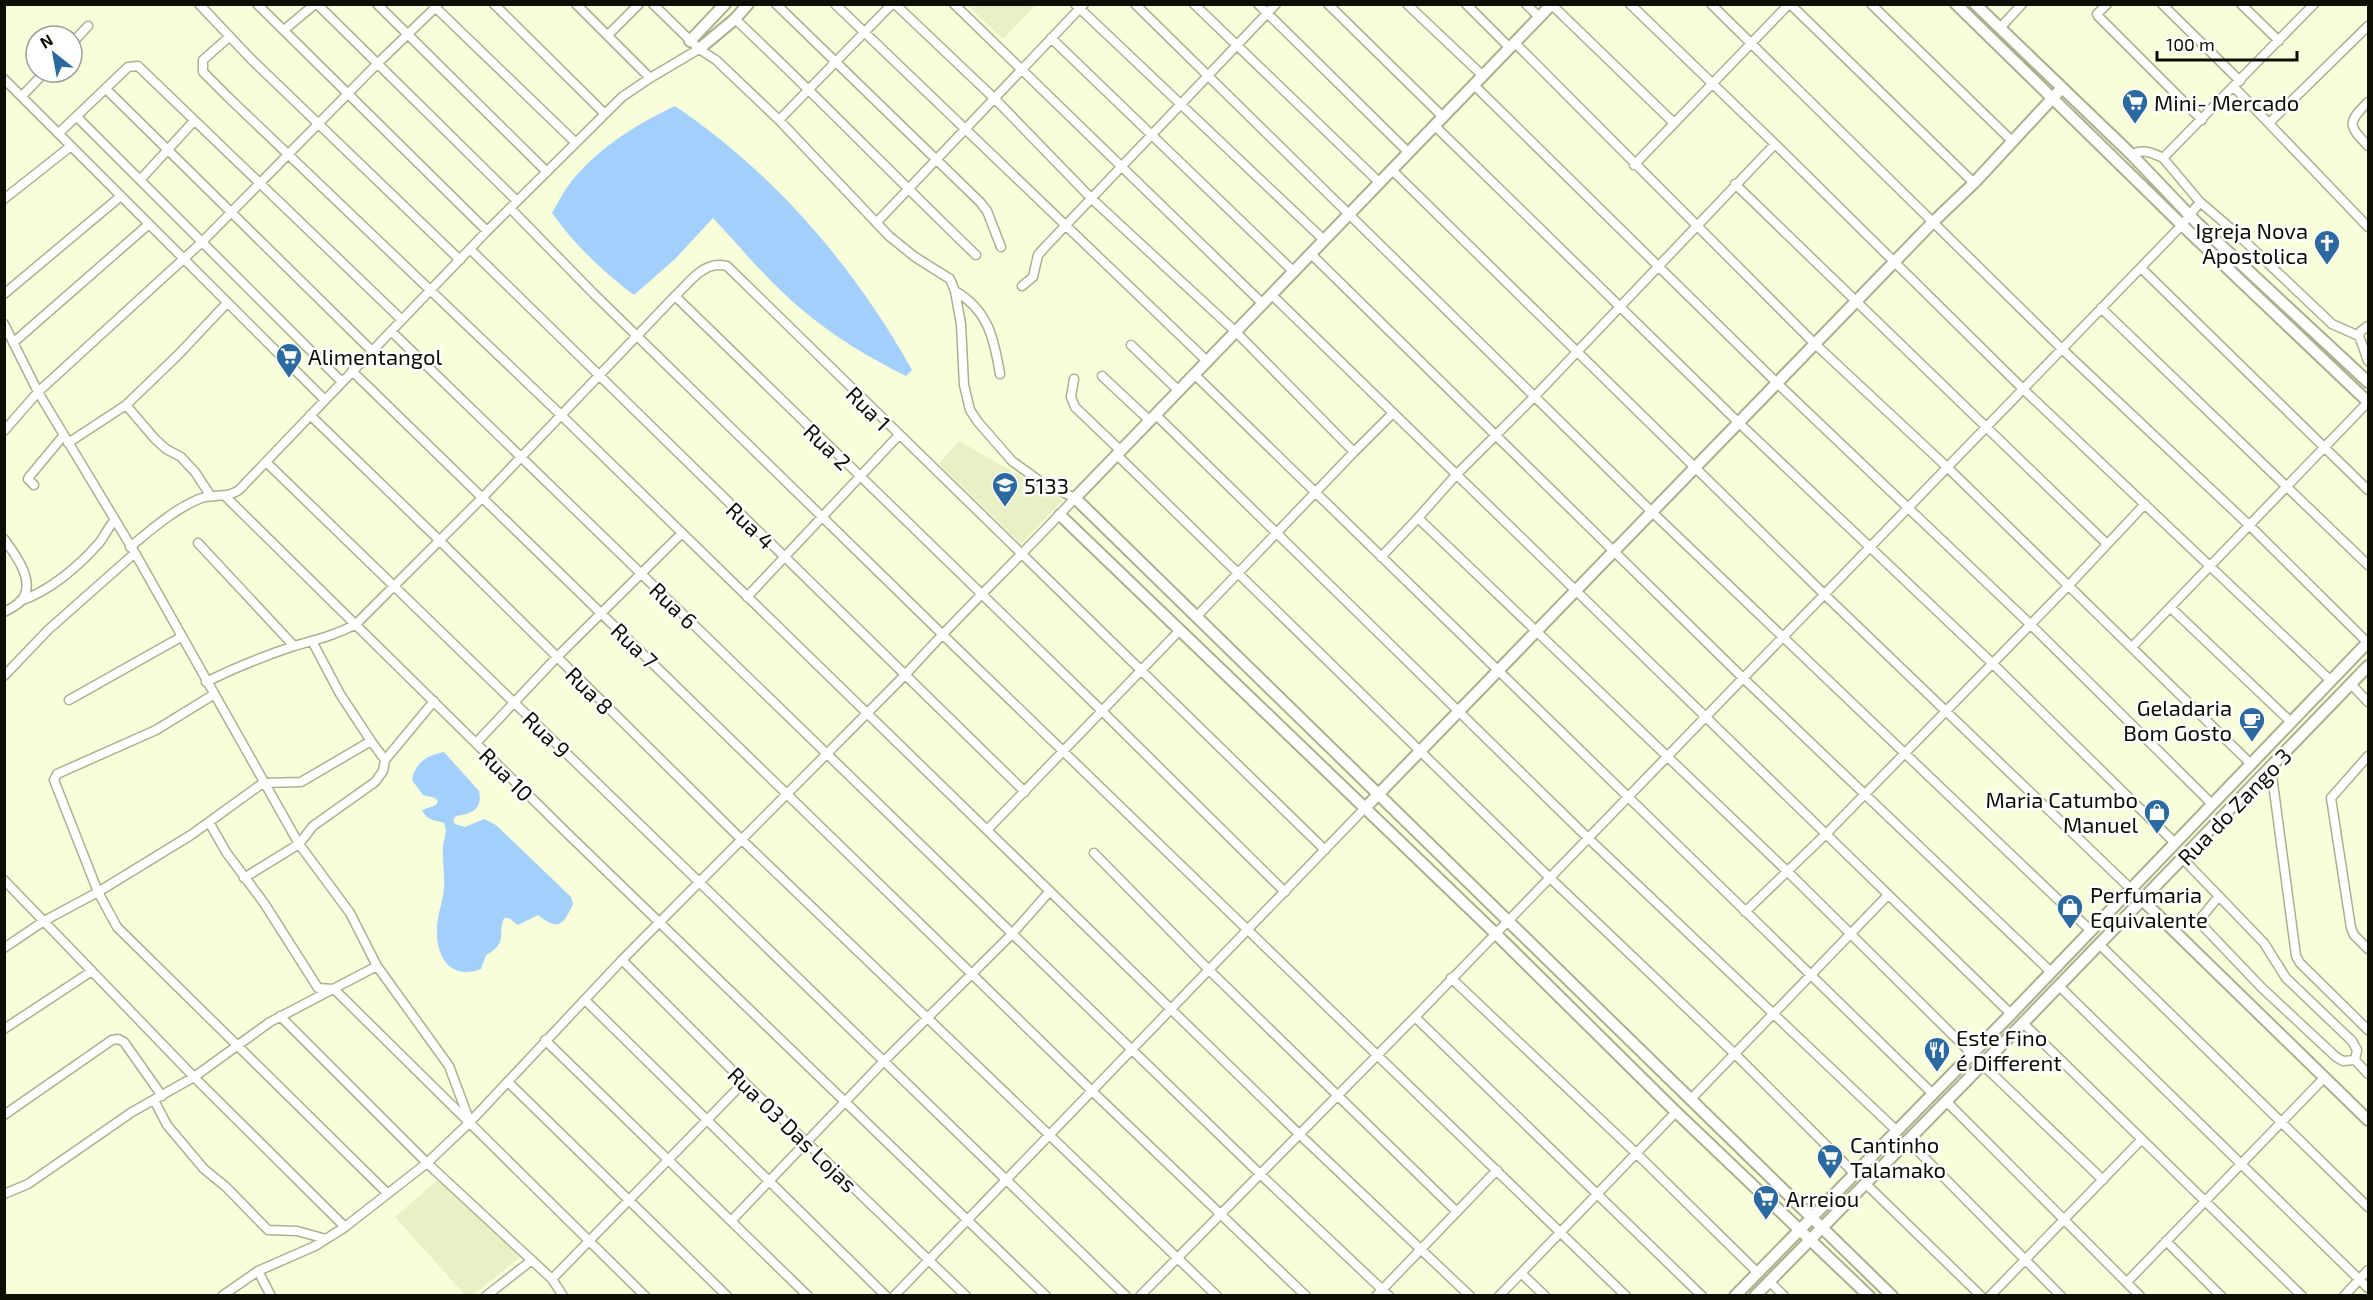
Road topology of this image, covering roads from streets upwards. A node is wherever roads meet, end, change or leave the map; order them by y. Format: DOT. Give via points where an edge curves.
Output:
graph roads {
  1 [pos="199,4"];
  2 [pos="257,4"];
  3 [pos="316,4"];
  4 [pos="377,4"];
  5 [pos="494,4"];
  6 [pos="576,4"];
  7 [pos="639,4"];
  8 [pos="653,4"];
  9 [pos="748,4"];
  10 [pos="776,4"];
  11 [pos="836,4"];
  12 [pos="893,4"];
  13 [pos="954,4"];
  14 [pos="1135,4"];
  15 [pos="1194,4"];
  16 [pos="1258,4"];
  17 [pos="1276,4"];
  18 [pos="1328,4"];
  19 [pos="1407,4"];
  20 [pos="1466,4"];
  21 [pos="1527,4"];
  22 [pos="1630,4"];
  23 [pos="1711,4"];
  24 [pos="1790,4"];
  25 [pos="1871,4"];
  26 [pos="1956,4"];
  27 [pos="1975,4"];
  28 [pos="2022,4"];
  29 [pos="2107,4"];
  30 [pos="2162,4"];
  31 [pos="2241,4"];
  32 [pos="2314,4"];
  33 [pos="1552,5"];
  34 [pos="436,6"];
  35 [pos="720,6"];
  36 [pos="1079,6"];
  37 [pos="1268,13"];
  38 [pos="1540,18"];
  39 [pos="735,19"];
  40 [pos="88,26"];
  41 [pos="2368,26"];
  42 [pos="2000,28"];
  43 [pos="84,30"];
  44 [pos="284,30"];
  45 [pos="865,34"];
  46 [pos="408,35"];
  47 [pos="608,35"];
  48 [pos="229,37"];
  49 [pos="1052,38"];
  50 [pos="2279,40"];
  51 [pos="690,41"];
  52 [pos="1752,43"];
  53 [pos="1512,45"];
  54 [pos="1237,46"];
  55 [pos="699,49"];
  56 [pos="680,62"];
  57 [pos="377,64"];
  58 [pos="836,64"];
  59 [pos="1022,69"];
  60 [pos="1483,76"];
  61 [pos="1209,77"];
  62 [pos="650,78"];
  63 [pos="4,79"];
  64 [pos="34,84"];
  65 [pos="2237,84"];
  66 [pos="1474,85"];
  67 [pos="1712,85"];
  68 [pos="106,89"];
  69 [pos="810,89"];
  70 [pos="2061,89"];
  71 [pos="349,93"];
  72 [pos="22,96"];
  73 [pos="995,99"];
  74 [pos="2052,99"];
  75 [pos="2368,102"];
  76 [pos="1182,105"];
  77 [pos="605,114"];
  78 [pos="77,117"];
  79 [pos="1443,117"];
  80 [pos="779,120"];
  81 [pos="2202,120"];
  82 [pos="195,121"];
  83 [pos="319,123"];
  84 [pos="1674,123"];
  85 [pos="2269,123"];
  86 [pos="1435,126"];
  87 [pos="965,129"];
  88 [pos="60,132"];
  89 [pos="1152,136"];
  90 [pos="2013,142"];
  91 [pos="576,143"];
  92 [pos="1774,144"];
  93 [pos="71,146"];
  94 [pos="2368,146"];
  95 [pos="166,150"];
  96 [pos="1409,153"];
  97 [pos="287,155"];
  98 [pos="2132,155"];
  99 [pos="2163,158"];
  100 [pos="935,159"];
  101 [pos="1634,165"];
  102 [pos="1123,167"];
  103 [pos="1392,170"];
  104 [pos="547,172"];
  105 [pos="140,180"];
  106 [pos="261,183"];
  107 [pos="1380,183"];
  108 [pos="1974,183"];
  109 [pos="1735,184"];
  110 [pos="908,189"];
  111 [pos="121,196"];
  112 [pos="4,199"];
  113 [pos="1092,199"];
  114 [pos="2200,202"];
  115 [pos="513,205"];
  116 [pos="230,213"];
  117 [pos="1350,214"];
  118 [pos="2190,215"];
  119 [pos="877,222"];
  120 [pos="1933,222"];
  121 [pos="149,224"];
  122 [pos="2182,225"];
  123 [pos="1696,226"];
  124 [pos="1065,227"];
  125 [pos="2368,227"];
  126 [pos="487,231"];
  127 [pos="1324,240"];
  128 [pos="201,243"];
  129 [pos="1001,247"];
  130 [pos="470,249"];
  131 [pos="1311,254"];
  132 [pos="976,255"];
  133 [pos="184,259"];
  134 [pos="460,260"];
  135 [pos="1894,262"];
  136 [pos="1659,265"];
  137 [pos="2141,268"];
  138 [pos="1294,272"];
  139 [pos="1022,286"];
  140 [pos="430,290"];
  141 [pos="955,291"];
  142 [pos="4,294"];
  143 [pos="1272,295"];
  144 [pos="675,296"];
  145 [pos="1855,302"];
  146 [pos="227,303"];
  147 [pos="1263,304"];
  148 [pos="1620,306"];
  149 [pos="2102,308"];
  150 [pos="402,320"];
  151 [pos="4,324"];
  152 [pos="2368,326"];
  153 [pos="391,331"];
  154 [pos="1236,332"];
  155 [pos="637,336"];
  156 [pos="2359,336"];
  157 [pos="14,342"];
  158 [pos="1815,344"];
  159 [pos="1131,345"];
  160 [pos="2062,350"];
  161 [pos="372,351"];
  162 [pos="1577,351"];
  163 [pos="2368,361"];
  164 [pos="1208,362"];
  165 [pos="352,371"];
  166 [pos="1000,374"];
  167 [pos="1195,375"];
  168 [pos="598,376"];
  169 [pos="1102,376"];
  170 [pos="1074,379"];
  171 [pos="342,382"];
  172 [pos="2368,382"];
  173 [pos="1777,383"];
  174 [pos="2023,389"];
  175 [pos="1179,391"];
  176 [pos="38,392"];
  177 [pos="1535,396"];
  178 [pos="325,400"];
  179 [pos="2368,402"];
  180 [pos="126,405"];
  181 [pos="1393,413"];
  182 [pos="310,415"];
  183 [pos="561,415"];
  184 [pos="1153,418"];
  185 [pos="1738,423"];
  186 [pos="1985,427"];
  187 [pos="4,431"];
  188 [pos="1496,435"];
  189 [pos="898,436"];
  190 [pos="66,439"];
  191 [pos="2325,448"];
  192 [pos="1354,452"];
  193 [pos="1119,453"];
  194 [pos="522,456"];
  195 [pos="266,462"];
  196 [pos="1696,466"];
  197 [pos="1947,466"];
  198 [pos="1456,475"];
  199 [pos="860,477"];
  200 [pos="34,485"];
  201 [pos="2287,485"];
  202 [pos="2368,490"];
  203 [pos="1315,493"];
  204 [pos="210,495"];
  205 [pos="226,497"];
  206 [pos="483,497"];
  207 [pos="1075,498"];
  208 [pos="2145,504"];
  209 [pos="1907,509"];
  210 [pos="1652,512"];
  211 [pos="1060,515"];
  212 [pos="822,516"];
  213 [pos="1418,518"];
  214 [pos="115,520"];
  215 [pos="2249,525"];
  216 [pos="682,532"];
  217 [pos="1276,533"];
  218 [pos="4,539"];
  219 [pos="439,540"];
  220 [pos="198,543"];
  221 [pos="2107,544"];
  222 [pos="1871,548"];
  223 [pos="132,550"];
  224 [pos="1613,552"];
  225 [pos="1021,553"];
  226 [pos="784,557"];
  227 [pos="1381,557"];
  228 [pos="2368,565"];
  229 [pos="2210,566"];
  230 [pos="1239,573"];
  231 [pos="642,574"];
  232 [pos="2069,585"];
  233 [pos="394,587"];
  234 [pos="1575,591"];
  235 [pos="1825,595"];
  236 [pos="982,596"];
  237 [pos="747,597"];
  238 [pos="21,601"];
  239 [pos="2171,608"];
  240 [pos="4,612"];
  241 [pos="603,614"];
  242 [pos="1197,616"];
  243 [pos="356,624"];
  244 [pos="2030,624"];
  245 [pos="1180,630"];
  246 [pos="1536,632"];
  247 [pos="942,634"];
  248 [pos="1784,636"];
  249 [pos="181,637"];
  250 [pos="312,641"];
  251 [pos="2368,642"];
  252 [pos="294,646"];
  253 [pos="2132,647"];
  254 [pos="557,657"];
  255 [pos="1992,663"];
  256 [pos="2368,666"];
  257 [pos="1140,671"];
  258 [pos="1498,671"];
  259 [pos="906,674"];
  260 [pos="4,676"];
  261 [pos="1743,678"];
  262 [pos="2331,681"];
  263 [pos="206,682"];
  264 [pos="2351,684"];
  265 [pos="213,695"];
  266 [pos="69,700"];
  267 [pos="434,701"];
  268 [pos="513,702"];
  269 [pos="2368,702"];
  270 [pos="1946,710"];
  271 [pos="1102,711"];
  272 [pos="1458,712"];
  273 [pos="866,713"];
  274 [pos="1705,718"];
  275 [pos="2291,722"];
  276 [pos="371,741"];
  277 [pos="476,743"];
  278 [pos="1421,750"];
  279 [pos="1063,752"];
  280 [pos="827,753"];
  281 [pos="1903,754"];
  282 [pos="2368,756"];
  283 [pos="1666,757"];
  284 [pos="385,760"];
  285 [pos="2251,764"];
  286 [pos="2271,768"];
  287 [pos="263,783"];
  288 [pos="1025,792"];
  289 [pos="787,793"];
  290 [pos="1379,793"];
  291 [pos="1864,794"];
  292 [pos="1628,796"];
  293 [pos="2212,804"];
  294 [pos="1364,809"];
  295 [pos="208,822"];
  296 [pos="987,830"];
  297 [pos="1826,834"];
  298 [pos="1588,838"];
  299 [pos="742,840"];
  300 [pos="2175,843"];
  301 [pos="299,844"];
  302 [pos="1325,850"];
  303 [pos="1094,853"];
  304 [pos="2183,859"];
  305 [pos="1787,871"];
  306 [pos="1550,877"];
  307 [pos="244,878"];
  308 [pos="4,880"];
  309 [pos="700,882"];
  310 [pos="2131,888"];
  311 [pos="98,892"];
  312 [pos="1049,892"];
  313 [pos="1285,892"];
  314 [pos="1888,895"];
  315 [pos="2219,896"];
  316 [pos="2142,899"];
  317 [pos="1745,912"];
  318 [pos="1508,919"];
  319 [pos="45,921"];
  320 [pos="660,923"];
  321 [pos="1246,930"];
  322 [pos="2091,931"];
  323 [pos="1495,933"];
  324 [pos="1012,934"];
  325 [pos="1850,934"];
  326 [pos="2099,944"];
  327 [pos="4,948"];
  328 [pos="2368,949"];
  329 [pos="622,960"];
  330 [pos="377,966"];
  331 [pos="1208,969"];
  332 [pos="92,971"];
  333 [pos="2051,972"];
  334 [pos="972,974"];
  335 [pos="1810,975"];
  336 [pos="1451,978"];
  337 [pos="2059,986"];
  338 [pos="334,989"];
  339 [pos="585,1000"];
  340 [pos="1170,1010"];
  341 [pos="1773,1012"];
  342 [pos="2011,1014"];
  343 [pos="280,1016"];
  344 [pos="928,1017"];
  345 [pos="1415,1017"];
  346 [pos="2023,1023"];
  347 [pos="4,1029"];
  348 [pos="2368,1030"];
  349 [pos="545,1041"];
  350 [pos="237,1045"];
  351 [pos="1133,1048"];
  352 [pos="1735,1054"];
  353 [pos="1972,1054"];
  354 [pos="1376,1056"];
  355 [pos="2355,1060"];
  356 [pos="884,1062"];
  357 [pos="1982,1064"];
  358 [pos="2368,1074"];
  359 [pos="194,1077"];
  360 [pos="2325,1077"];
  361 [pos="508,1082"];
  362 [pos="744,1082"];
  363 [pos="1092,1091"];
  364 [pos="1338,1094"];
  365 [pos="1933,1094"];
  366 [pos="158,1098"];
  367 [pos="1690,1100"];
  368 [pos="1946,1101"];
  369 [pos="845,1102"];
  370 [pos="1676,1112"];
  371 [pos="4,1115"];
  372 [pos="2368,1120"];
  373 [pos="708,1121"];
  374 [pos="470,1122"];
  375 [pos="2280,1122"];
  376 [pos="1896,1131"];
  377 [pos="1299,1134"];
  378 [pos="1049,1136"];
  379 [pos="1907,1140"];
  380 [pos="2141,1140"];
  381 [pos="808,1141"];
  382 [pos="1637,1154"];
  383 [pos="668,1160"];
  384 [pos="427,1163"];
  385 [pos="2241,1163"];
  386 [pos="1497,1170"];
  387 [pos="1854,1173"];
  388 [pos="1260,1174"];
  389 [pos="1006,1179"];
  390 [pos="2103,1180"];
  391 [pos="769,1182"];
  392 [pos="1865,1183"];
  393 [pos="387,1193"];
  394 [pos="1599,1193"];
  395 [pos="4,1194"];
  396 [pos="627,1200"];
  397 [pos="2205,1201"];
  398 [pos="2368,1207"];
  399 [pos="1457,1212"];
  400 [pos="1221,1214"];
  401 [pos="1811,1217"];
  402 [pos="2064,1219"];
  403 [pos="731,1221"];
  404 [pos="968,1221"];
  405 [pos="345,1227"];
  406 [pos="1821,1227"];
  407 [pos="1799,1230"];
  408 [pos="1560,1233"];
  409 [pos="326,1239"];
  410 [pos="1809,1239"];
  411 [pos="589,1240"];
  412 [pos="2166,1241"];
  413 [pos="1420,1250"];
  414 [pos="1178,1257"];
  415 [pos="532,1260"];
  416 [pos="930,1260"];
  417 [pos="2024,1260"];
  418 [pos="2368,1270"];
  419 [pos="258,1271"];
  420 [pos="1757,1272"];
  421 [pos="1521,1273"];
  422 [pos="552,1279"];
  423 [pos="2360,1279"];
  424 [pos="1769,1281"];
  425 [pos="2127,1282"];
  426 [pos="2368,1288"];
  427 [pos="1382,1293"];
  428 [pos="222,1296"];
  429 [pos="271,1296"];
  430 [pos="486,1296"];
  431 [pos="563,1296"];
  432 [pos="645,1296"];
  433 [pos="727,1296"];
  434 [pos="808,1296"];
  435 [pos="886,1296"];
  436 [pos="894,1296"];
  437 [pos="966,1296"];
  438 [pos="1046,1296"];
  439 [pos="1126,1296"];
  440 [pos="1140,1296"];
  441 [pos="1217,1296"];
  442 [pos="1306,1296"];
  443 [pos="1470,1296"];
  444 [pos="1499,1296"];
  445 [pos="1545,1296"];
  446 [pos="1626,1296"];
  447 [pos="1702,1296"];
  448 [pos="1735,1296"];
  449 [pos="1755,1296"];
  450 [pos="1784,1296"];
  451 [pos="1869,1296"];
  452 [pos="1892,1296"];
  453 [pos="1982,1296"];
  454 [pos="1990,1296"];
  455 [pos="2061,1296"];
  456 [pos="2140,1296"];
  457 [pos="2221,1296"];
  458 [pos="2302,1296"];
  459 [pos="2344,1296"];
  1 -- 48 [label="street"];
  2 -- 44 [label="street"];
  3 -- 44 [label="street"];
  3 -- 57 [label="street"];
  4 -- 46 [label="street"];
  5 -- 77 [label="street"];
  6 -- 47 [label="street"];
  7 -- 47 [label="street"];
  8 -- 51 [label="street"];
  9 -- 39 [label="street"];
  10 -- 58 [label="street"];
  11 -- 45 [label="street"];
  12 -- 45 [label="street"];
  12 -- 73 [label="street"];
  13 -- 59 [label="street"];
  14 -- 61 [label="street"];
  15 -- 54 [label="street"];
  16 -- 37 [label="street"];
  17 -- 37 [label="street"];
  18 -- 79 [label="street"];
  19 -- 60 [label="street"];
  20 -- 53 [label="street"];
  21 -- 38 [label="street"];
  22 -- 67 [label="street"];
  23 -- 52 [label="street"];
  24 -- 52 [label="street"];
  24 -- 108 [label="street"];
  25 -- 90 [label="street"];
  26 -- 74 [label="street"];
  27 -- 42 [label="street"];
  28 -- 42 [label="street"];
  29 -- 81 [label="street" via="2098,16"];
  30 -- 65 [label="street"];
  31 -- 50 [label="street"];
  32 -- 50 [label="street"];
  33 -- 38 [label="street"];
  33 -- 84 [label="street"];
  34 -- 46 [label="street"];
  34 -- 91 [label="street"];
  35 -- 51 [label="street"];
  36 -- 49 [label="street"];
  36 -- 76 [label="street"];
  37 -- 54 [label="street"];
  37 -- 96 [label="street"];
  38 -- 53 [label="street"];
  39 -- 55 [label="street"];
  39 -- 69 [label="street"];
  40 -- 43 [label="street"];
  41 -- 85 [label="street"];
  42 -- 70 [label="street"];
  44 -- 71 [label="street"];
  45 -- 58 [label="street"];
  45 -- 87 [label="street"];
  46 -- 57 [label="street"];
  46 -- 104 [label="street"];
  47 -- 62 [label="street"];
  48 -- 83 [label="street"];
  48 -- 97 [label="street" via="203,60 203,72"];
  49 -- 59 [label="street"];
  49 -- 89 [label="street"];
  50 -- 65 [label="street"];
  51 -- 55 [label="street"];
  51 -- 56 [label="street"];
  52 -- 67 [label="street"];
  52 -- 120 [label="street"];
  53 -- 60 [label="street"];
  53 -- 101 [label="street"];
  54 -- 61 [label="street"];
  54 -- 107 [label="street"];
  55 -- 56 [label="street"];
  55 -- 80 [label="street" via="716,60"];
  56 -- 62 [label="street"];
  57 -- 71 [label="street"];
  57 -- 115 [label="street"];
  58 -- 69 [label="street"];
  58 -- 100 [label="street"];
  59 -- 73 [label="street"];
  59 -- 102 [label="street"];
  60 -- 66 [label="street"];
  61 -- 76 [label="street"];
  61 -- 117 [label="street"];
  62 -- 77 [label="street"];
  63 -- 72 [label="street"];
  64 -- 72 [label="street"];
  65 -- 81 [label="street"];
  65 -- 85 [label="street"];
  66 -- 79 [label="street"];
  66 -- 136 [label="street"];
  67 -- 84 [label="street"];
  67 -- 92 [label="street"];
  68 -- 78 [label="street"];
  68 -- 82 [label="street" via="128,67 138,66"];
  68 -- 95 [label="street"];
  69 -- 80 [label="street"];
  69 -- 110 [label="street"];
  70 -- 74 [label="street"];
  70 -- 98 [label="street"];
  71 -- 83 [label="street"];
  71 -- 126 [label="street"];
  72 -- 88 [label="street"];
  73 -- 87 [label="street"];
  73 -- 113 [label="street"];
  74 -- 90 [label="street"];
  74 -- 122 [label="street"];
  75 -- 94 [label="street" via="2351,122"];
  76 -- 89 [label="street"];
  76 -- 127 [label="street"];
  77 -- 91 [label="street"];
  78 -- 88 [label="street"];
  78 -- 105 [label="street"];
  79 -- 86 [label="street"];
  80 -- 119 [label="street"];
  81 -- 99 [label="street"];
  82 -- 95 [label="street"];
  82 -- 106 [label="street"];
  83 -- 97 [label="street"];
  83 -- 134 [label="street"];
  84 -- 101 [label="street"];
  85 -- 125 [label="street"];
  86 -- 96 [label="street"];
  86 -- 148 [label="street"];
  87 -- 100 [label="street"];
  87 -- 124 [label="street"];
  88 -- 93 [label="street"];
  89 -- 102 [label="street"];
  89 -- 138 [label="street"];
  90 -- 108 [label="street"];
  91 -- 104 [label="street"];
  92 -- 109 [label="street"];
  92 -- 135 [label="street"];
  93 -- 111 [label="street"];
  93 -- 112 [label="street"];
  95 -- 105 [label="street"];
  95 -- 116 [label="street"];
  96 -- 103 [label="street"];
  97 -- 106 [label="street"];
  97 -- 140 [label="street"];
  98 -- 99 [label="street" via="2152,153"];
  98 -- 118 [label="street"];
  99 -- 114 [label="street"];
  100 -- 110 [label="street"];
  100 -- 129 [label="street" via="980,201"];
  101 -- 123 [label="street"];
  102 -- 113 [label="street"];
  102 -- 147 [label="street"];
  103 -- 107 [label="street"];
  103 -- 162 [label="street"];
  104 -- 115 [label="street"];
  105 -- 128 [label="street"];
  106 -- 116 [label="street"];
  106 -- 150 [label="street"];
  107 -- 117 [label="street"];
  108 -- 120 [label="street"];
  109 -- 123 [label="street"];
  109 -- 145 [label="street"];
  110 -- 119 [label="street"];
  110 -- 132 [label="street"];
  111 -- 121 [label="street"];
  111 -- 142 [label="street"];
  113 -- 124 [label="street"];
  113 -- 154 [label="street"];
  114 -- 118 [label="street"];
  114 -- 156 [label="street" via="2332,324"];
  115 -- 126 [label="street"];
  115 -- 155 [label="street"];
  116 -- 128 [label="street"];
  116 -- 161 [label="street"];
  117 -- 127 [label="street"];
  117 -- 177 [label="street"];
  118 -- 122 [label="street"];
  118 -- 172 [label="street"];
  119 -- 141 [label="street" via="915,257 950,279"];
  120 -- 135 [label="street"];
  120 -- 160 [label="street"];
  121 -- 133 [label="street"];
  121 -- 157 [label="street"];
  122 -- 137 [label="street"];
  122 -- 179 [label="street"];
  123 -- 136 [label="street"];
  123 -- 158 [label="street"];
  124 -- 139 [label="street" via="1038,255 1033,277"];
  124 -- 164 [label="street"];
  126 -- 130 [label="street"];
  127 -- 131 [label="street"];
  128 -- 133 [label="street"];
  128 -- 171 [label="street"];
  130 -- 134 [label="street"];
  130 -- 168 [label="street, Rua 4"];
  131 -- 138 [label="street"];
  131 -- 188 [label="street"];
  133 -- 146 [label="street"];
  133 -- 176 [label="street"];
  134 -- 140 [label="street"];
  135 -- 145 [label="street"];
  135 -- 174 [label="street"];
  136 -- 148 [label="street"];
  136 -- 173 [label="street"];
  137 -- 149 [label="street"];
  137 -- 191 [label="street"];
  138 -- 143 [label="street"];
  140 -- 150 [label="street"];
  140 -- 183 [label="street"];
  141 -- 166 [label="street" via="970,299 986,319"];
  141 -- 207 [label="street" via="970,410 1012,461 1041,482"];
  143 -- 147 [label="street"];
  143 -- 181 [label="street"];
  144 -- 155 [label="street"];
  144 -- 189 [label="street, Rua 1" via="707,266 727,266"];
  144 -- 199 [label="street, Rua 2"];
  145 -- 158 [label="street"];
  145 -- 186 [label="street"];
  146 -- 178 [label="street"];
  146 -- 180 [label="street"];
  147 -- 154 [label="street"];
  148 -- 162 [label="street"];
  148 -- 185 [label="street"];
  149 -- 160 [label="street"];
  149 -- 201 [label="street"];
  150 -- 153 [label="street"];
  151 -- 157 [label="street"];
  152 -- 156 [label="street"];
  153 -- 161 [label="street"];
  153 -- 194 [label="street, Rua 6"];
  154 -- 164 [label="street"];
  154 -- 192 [label="street"];
  155 -- 168 [label="street"];
  155 -- 212 [label="street"];
  156 -- 163 [label="street"];
  157 -- 176 [label="street"];
  158 -- 173 [label="street"];
  158 -- 197 [label="street"];
  159 -- 175 [label="street"];
  160 -- 174 [label="street"];
  160 -- 215 [label="street"];
  161 -- 165 [label="street"];
  162 -- 177 [label="street"];
  162 -- 196 [label="street"];
  164 -- 167 [label="street"];
  165 -- 171 [label="street"];
  165 -- 206 [label="street, Rua 7"];
  167 -- 175 [label="street"];
  167 -- 203 [label="street"];
  168 -- 183 [label="street"];
  168 -- 226 [label="street, Rua 4"];
  169 -- 184 [label="street"];
  170 -- 193 [label="street" via="1071,397 1075,407"];
  171 -- 178 [label="street"];
  173 -- 185 [label="street"];
  173 -- 209 [label="street"];
  174 -- 186 [label="street"];
  174 -- 208 [label="street"];
  175 -- 184 [label="street"];
  176 -- 187 [label="street"];
  176 -- 190 [label="street"];
  177 -- 188 [label="street"];
  177 -- 210 [label="street"];
  178 -- 182 [label="street"];
  179 -- 191 [label="street"];
  180 -- 190 [label="street"];
  180 -- 204 [label="street" via="155,439 195,472"];
  181 -- 192 [label="street"];
  181 -- 198 [label="street"];
  182 -- 195 [label="street"];
  182 -- 219 [label="street, Rua 8"];
  183 -- 194 [label="street"];
  183 -- 216 [label="street"];
  184 -- 193 [label="street"];
  184 -- 217 [label="street"];
  185 -- 196 [label="street"];
  185 -- 222 [label="street"];
  186 -- 197 [label="street"];
  186 -- 221 [label="street"];
  188 -- 198 [label="street"];
  188 -- 224 [label="street"];
  189 -- 199 [label="street"];
  189 -- 225 [label="street, Rua 1"];
  190 -- 200 [label="street" via="29,477"];
  190 -- 214 [label="street"];
  191 -- 201 [label="street"];
  191 -- 202 [label="street"];
  192 -- 203 [label="street"];
  193 -- 207 [label="street"];
  193 -- 230 [label="street"];
  194 -- 206 [label="street"];
  194 -- 231 [label="street, Rua 6"];
  195 -- 205 [label="street" via="239,490"];
  195 -- 233 [label="street, Rua 9"];
  196 -- 210 [label="street"];
  196 -- 235 [label="street"];
  197 -- 209 [label="street"];
  197 -- 232 [label="street"];
  198 -- 213 [label="street"];
  198 -- 234 [label="street"];
  199 -- 212 [label="street"];
  199 -- 236 [label="street, Rua 2"];
  201 -- 215 [label="street"];
  201 -- 228 [label="street"];
  203 -- 217 [label="street"];
  203 -- 227 [label="street"];
  204 -- 205 [label="street"];
  204 -- 223 [label="street" via="179,510"];
  205 -- 243 [label="street, Rua 10"];
  206 -- 219 [label="street"];
  206 -- 241 [label="street, Rua 7"];
  207 -- 211 [label="street"];
  207 -- 242 [label="street"];
  208 -- 221 [label="street"];
  208 -- 229 [label="street"];
  209 -- 222 [label="street"];
  209 -- 244 [label="street"];
  210 -- 224 [label="street"];
  210 -- 248 [label="street"];
  211 -- 225 [label="street"];
  211 -- 245 [label="street"];
  212 -- 226 [label="street"];
  212 -- 247 [label="street"];
  213 -- 227 [label="street"];
  213 -- 246 [label="street"];
  214 -- 223 [label="street"];
  214 -- 238 [label="street" via="74,567"];
  215 -- 229 [label="street"];
  215 -- 251 [label="street"];
  216 -- 231 [label="street"];
  216 -- 237 [label="street"];
  217 -- 230 [label="street"];
  217 -- 272 [label="street"];
  218 -- 238 [label="street" via="19,559 26,579"];
  219 -- 233 [label="street"];
  219 -- 254 [label="street, Rua 8"];
  220 -- 252 [label="street"];
  221 -- 232 [label="street"];
  222 -- 235 [label="street"];
  222 -- 255 [label="street"];
  223 -- 249 [label="street"];
  223 -- 260 [label="street"];
  224 -- 234 [label="street"];
  224 -- 261 [label="street"];
  225 -- 236 [label="street"];
  225 -- 257 [label="street, Rua 1"];
  226 -- 237 [label="street"];
  226 -- 259 [label="street, Rua 4"];
  227 -- 258 [label="street"];
  229 -- 239 [label="street"];
  229 -- 262 [label="street"];
  230 -- 242 [label="street"];
  230 -- 278 [label="street"];
  231 -- 241 [label="street"];
  231 -- 280 [label="street, Rua 6"];
  232 -- 244 [label="street"];
  232 -- 253 [label="street"];
  233 -- 243 [label="street"];
  233 -- 268 [label="street, Rua 9"];
  234 -- 246 [label="street"];
  234 -- 274 [label="street"];
  235 -- 248 [label="street"];
  235 -- 270 [label="street"];
  236 -- 247 [label="street"];
  236 -- 271 [label="street, Rua 2"];
  237 -- 273 [label="street"];
  238 -- 240 [label="street"];
  239 -- 253 [label="street"];
  239 -- 275 [label="street"];
  241 -- 254 [label="street"];
  241 -- 289 [label="street, Rua 7"];
  242 -- 290 [label="street"];
  243 -- 250 [label="street"];
  243 -- 267 [label="street, Rua 10"];
  244 -- 255 [label="street"];
  244 -- 293 [label="street"];
  245 -- 257 [label="street"];
  245 -- 294 [label="street"];
  246 -- 258 [label="street"];
  246 -- 283 [label="street"];
  247 -- 259 [label="street"];
  247 -- 279 [label="street"];
  248 -- 261 [label="street"];
  248 -- 281 [label="street"];
  249 -- 263 [label="street"];
  249 -- 266 [label="street"];
  250 -- 252 [label="street"];
  250 -- 276 [label="street"];
  251 -- 262 [label="street"];
  252 -- 263 [label="street"];
  253 -- 285 [label="street"];
  254 -- 268 [label="street"];
  254 -- 299 [label="street, Rua 8"];
  255 -- 270 [label="street"];
  255 -- 300 [label="street"];
  256 -- 264 [label="street, Rua do Zango 3"];
  257 -- 271 [label="street"];
  257 -- 302 [label="street, Rua 1"];
  258 -- 272 [label="street"];
  258 -- 292 [label="street"];
  259 -- 273 [label="street"];
  259 -- 288 [label="street, Rua 4"];
  261 -- 274 [label="street"];
  261 -- 291 [label="street"];
  262 -- 275 [label="street"];
  263 -- 265 [label="street"];
  264 -- 269 [label="street"];
  264 -- 286 [label="street, Rua do Zango 3"];
  265 -- 287 [label="street"];
  265 -- 311 [label="street" via="156,729 57,774 54,780"];
  267 -- 277 [label="street, Rua 10"];
  267 -- 284 [label="street"];
  268 -- 277 [label="street"];
  268 -- 309 [label="street, Rua 9"];
  270 -- 281 [label="street"];
  270 -- 310 [label="street"];
  271 -- 279 [label="street"];
  271 -- 313 [label="street, Rua 2"];
  272 -- 278 [label="street"];
  272 -- 298 [label="street"];
  273 -- 280 [label="street"];
  273 -- 296 [label="street"];
  274 -- 283 [label="street"];
  274 -- 297 [label="street"];
  275 -- 285 [label="street"];
  276 -- 284 [label="street"];
  276 -- 287 [label="street" via="301,782"];
  277 -- 320 [label="street, Rua 10"];
  278 -- 290 [label="street"];
  278 -- 306 [label="street"];
  279 -- 288 [label="street"];
  279 -- 321 [label="street"];
  280 -- 289 [label="street"];
  280 -- 324 [label="street, Rua 6"];
  281 -- 291 [label="street"];
  281 -- 322 [label="street"];
  282 -- 328 [label="street" via="2331,798 2351,928"];
  283 -- 292 [label="street"];
  283 -- 305 [label="street"];
  284 -- 301 [label="street" via="375,782 313,826"];
  285 -- 293 [label="street"];
  286 -- 304 [label="street, Rua do Zango 3"];
  286 -- 348 [label="street" via="2296,956"];
  287 -- 295 [label="street"];
  287 -- 301 [label="street"];
  288 -- 296 [label="street"];
  289 -- 299 [label="street"];
  289 -- 334 [label="street, Rua 7"];
  290 -- 294 [label="street"];
  290 -- 318 [label="street"];
  291 -- 297 [label="street"];
  291 -- 333 [label="street"];
  292 -- 298 [label="street"];
  292 -- 317 [label="street"];
  293 -- 300 [label="street"];
  294 -- 302 [label="street"];
  294 -- 323 [label="street"];
  295 -- 307 [label="street"];
  295 -- 311 [label="street"];
  296 -- 312 [label="street"];
  297 -- 305 [label="street"];
  297 -- 314 [label="street"];
  298 -- 306 [label="street"];
  298 -- 341 [label="street"];
  299 -- 309 [label="street"];
  299 -- 344 [label="street, Rua 8"];
  300 -- 310 [label="street"];
  301 -- 307 [label="street"];
  301 -- 330 [label="street" via="350,913"];
  302 -- 313 [label="street"];
  303 -- 331 [label="street"];
  304 -- 315 [label="street"];
  304 -- 316 [label="street, Rua do Zango 3"];
  305 -- 317 [label="street"];
  305 -- 325 [label="street"];
  306 -- 318 [label="street"];
  306 -- 352 [label="street"];
  307 -- 338 [label="street" via="318,988"];
  308 -- 319 [label="street"];
  309 -- 320 [label="street"];
  309 -- 356 [label="street, Rua 9"];
  310 -- 316 [label="street"];
  310 -- 322 [label="street"];
  311 -- 319 [label="street"];
  311 -- 350 [label="street" via="117,927"];
  312 -- 324 [label="street"];
  312 -- 340 [label="street"];
  313 -- 321 [label="street"];
  314 -- 325 [label="street"];
  314 -- 342 [label="street"];
  315 -- 355 [label="street" via="2271,951 2286,978 2352,1041 2357,1050"];
  315 -- 355 [label="street" via="2200,923 2336,1057"];
  316 -- 326 [label="street, Rua do Zango 3"];
  316 -- 360 [label="street"];
  317 -- 335 [label="street"];
  318 -- 323 [label="street"];
  318 -- 367 [label="street"];
  319 -- 327 [label="street"];
  319 -- 332 [label="street"];
  320 -- 329 [label="street"];
  320 -- 369 [label="street, Rua 10"];
  321 -- 331 [label="street"];
  321 -- 354 [label="street"];
  322 -- 333 [label="street"];
  323 -- 336 [label="street"];
  323 -- 370 [label="street"];
  324 -- 334 [label="street"];
  324 -- 351 [label="street, Rua 6"];
  325 -- 335 [label="street"];
  325 -- 353 [label="street"];
  326 -- 337 [label="street, Rua do Zango 3"];
  326 -- 375 [label="street"];
  329 -- 339 [label="street"];
  329 -- 362 [label="street, Rua 03 Das Lojas"];
  330 -- 338 [label="street"];
  330 -- 374 [label="street" via="449,1066"];
  331 -- 340 [label="street"];
  331 -- 364 [label="street"];
  332 -- 347 [label="street"];
  332 -- 359 [label="street"];
  333 -- 342 [label="street"];
  334 -- 344 [label="street"];
  334 -- 363 [label="street, Rua 7"];
  335 -- 341 [label="street"];
  335 -- 365 [label="street"];
  336 -- 345 [label="street"];
  336 -- 382 [label="street"];
  337 -- 346 [label="street, Rua do Zango 3"];
  337 -- 385 [label="street"];
  338 -- 343 [label="street"];
  338 -- 374 [label="street"];
  339 -- 349 [label="street"];
  339 -- 373 [label="street"];
  340 -- 351 [label="street"];
  340 -- 377 [label="street"];
  341 -- 352 [label="street"];
  341 -- 376 [label="street"];
  342 -- 353 [label="street"];
  343 -- 350 [label="street"];
  343 -- 384 [label="street"];
  344 -- 356 [label="street"];
  344 -- 378 [label="street, Rua 8"];
  345 -- 354 [label="street"];
  345 -- 394 [label="street"];
  346 -- 357 [label="street, Rua do Zango 3"];
  346 -- 380 [label="street"];
  349 -- 361 [label="street"];
  349 -- 383 [label="street"];
  350 -- 359 [label="street"];
  350 -- 393 [label="street"];
  351 -- 363 [label="street"];
  351 -- 388 [label="street, Rua 6"];
  352 -- 367 [label="street"];
  352 -- 387 [label="street"];
  353 -- 365 [label="street"];
  354 -- 364 [label="street"];
  354 -- 386 [label="street"];
  355 -- 358 [label="street"];
  356 -- 369 [label="street"];
  356 -- 389 [label="street, Rua 9"];
  357 -- 368 [label="street, Rua do Zango 3"];
  357 -- 390 [label="street"];
  359 -- 366 [label="street"];
  359 -- 405 [label="street"];
  360 -- 372 [label="street"];
  360 -- 375 [label="street"];
  361 -- 374 [label="street"];
  361 -- 396 [label="street"];
  362 -- 373 [label="street"];
  362 -- 381 [label="street, Rua 03 Das Lojas"];
  363 -- 378 [label="street"];
  363 -- 400 [label="street, Rua 7"];
  364 -- 377 [label="street"];
  364 -- 399 [label="street"];
  365 -- 376 [label="street"];
  366 -- 371 [label="street" via="124,1042 118,1039"];
  366 -- 395 [label="street" via="28,1184"];
  366 -- 409 [label="street" via="167,1125 204,1169 268,1230 297,1231"];
  367 -- 401 [label="street"];
  368 -- 379 [label="street, Rua do Zango 3"];
  368 -- 402 [label="street"];
  369 -- 381 [label="street"];
  369 -- 404 [label="street, Rua 10"];
  370 -- 382 [label="street"];
  370 -- 407 [label="street"];
  373 -- 383 [label="street"];
  373 -- 391 [label="street"];
  374 -- 384 [label="street"];
  374 -- 411 [label="street"];
  375 -- 385 [label="street"];
  375 -- 398 [label="street"];
  376 -- 387 [label="street"];
  377 -- 388 [label="street"];
  377 -- 413 [label="street"];
  378 -- 389 [label="street"];
  378 -- 414 [label="street, Rua 8"];
  379 -- 392 [label="street, Rua do Zango 3"];
  379 -- 417 [label="street"];
  380 -- 390 [label="street"];
  380 -- 397 [label="street"];
  381 -- 391 [label="street"];
  381 -- 416 [label="street, Rua 03 Das Lojas"];
  382 -- 394 [label="street"];
  382 -- 420 [label="street"];
  383 -- 396 [label="street"];
  383 -- 403 [label="street"];
  384 -- 393 [label="street"];
  384 -- 415 [label="street"];
  385 -- 397 [label="street"];
  385 -- 423 [label="street"];
  386 -- 399 [label="street"];
  386 -- 408 [label="street"];
  387 -- 401 [label="street"];
  388 -- 400 [label="street"];
  388 -- 427 [label="street, Rua 6"];
  389 -- 404 [label="street"];
  389 -- 439 [label="street, Rua 9"];
  390 -- 402 [label="street"];
  391 -- 403 [label="street"];
  391 -- 435 [label="street"];
  392 -- 406 [label="street, Rua do Zango 3"];
  392 -- 453 [label="street"];
  393 -- 405 [label="street"];
  394 -- 408 [label="street"];
  394 -- 447 [label="street"];
  396 -- 411 [label="street"];
  396 -- 433 [label="street"];
  397 -- 412 [label="street"];
  397 -- 458 [label="street"];
  399 -- 413 [label="street"];
  400 -- 414 [label="street"];
  400 -- 442 [label="street, Rua 7"];
  401 -- 406 [label="street"];
  401 -- 407 [label="street"];
  402 -- 417 [label="street"];
  402 -- 425 [label="street"];
  403 -- 434 [label="street"];
  404 -- 416 [label="street"];
  404 -- 438 [label="street, Rua 10"];
  405 -- 409 [label="street"];
  406 -- 410 [label="street, Rua do Zango 3"];
  406 -- 452 [label="street"];
  407 -- 410 [label="street"];
  407 -- 420 [label="street"];
  408 -- 421 [label="street"];
  408 -- 446 [label="street"];
  409 -- 419 [label="street"];
  410 -- 424 [label="street, Rua do Zango 3"];
  410 -- 451 [label="street"];
  411 -- 422 [label="street"];
  411 -- 432 [label="street"];
  412 -- 425 [label="street"];
  412 -- 457 [label="street"];
  413 -- 427 [label="street"];
  413 -- 443 [label="street"];
  414 -- 440 [label="street"];
  414 -- 441 [label="street, Rua 8"];
  415 -- 422 [label="street"];
  415 -- 430 [label="street"];
  416 -- 436 [label="street"];
  416 -- 437 [label="street, Rua 03 Das Lojas"];
  417 -- 454 [label="street"];
  417 -- 455 [label="street"];
  418 -- 423 [label="street"];
  419 -- 428 [label="street"];
  419 -- 429 [label="street"];
  420 -- 448 [label="street"];
  421 -- 444 [label="street"];
  421 -- 445 [label="street"];
  422 -- 431 [label="street"];
  423 -- 426 [label="street"];
  423 -- 459 [label="street"];
  424 -- 449 [label="street, Rua do Zango 3"];
  424 -- 450 [label="street"];
  425 -- 456 [label="street"];
}
